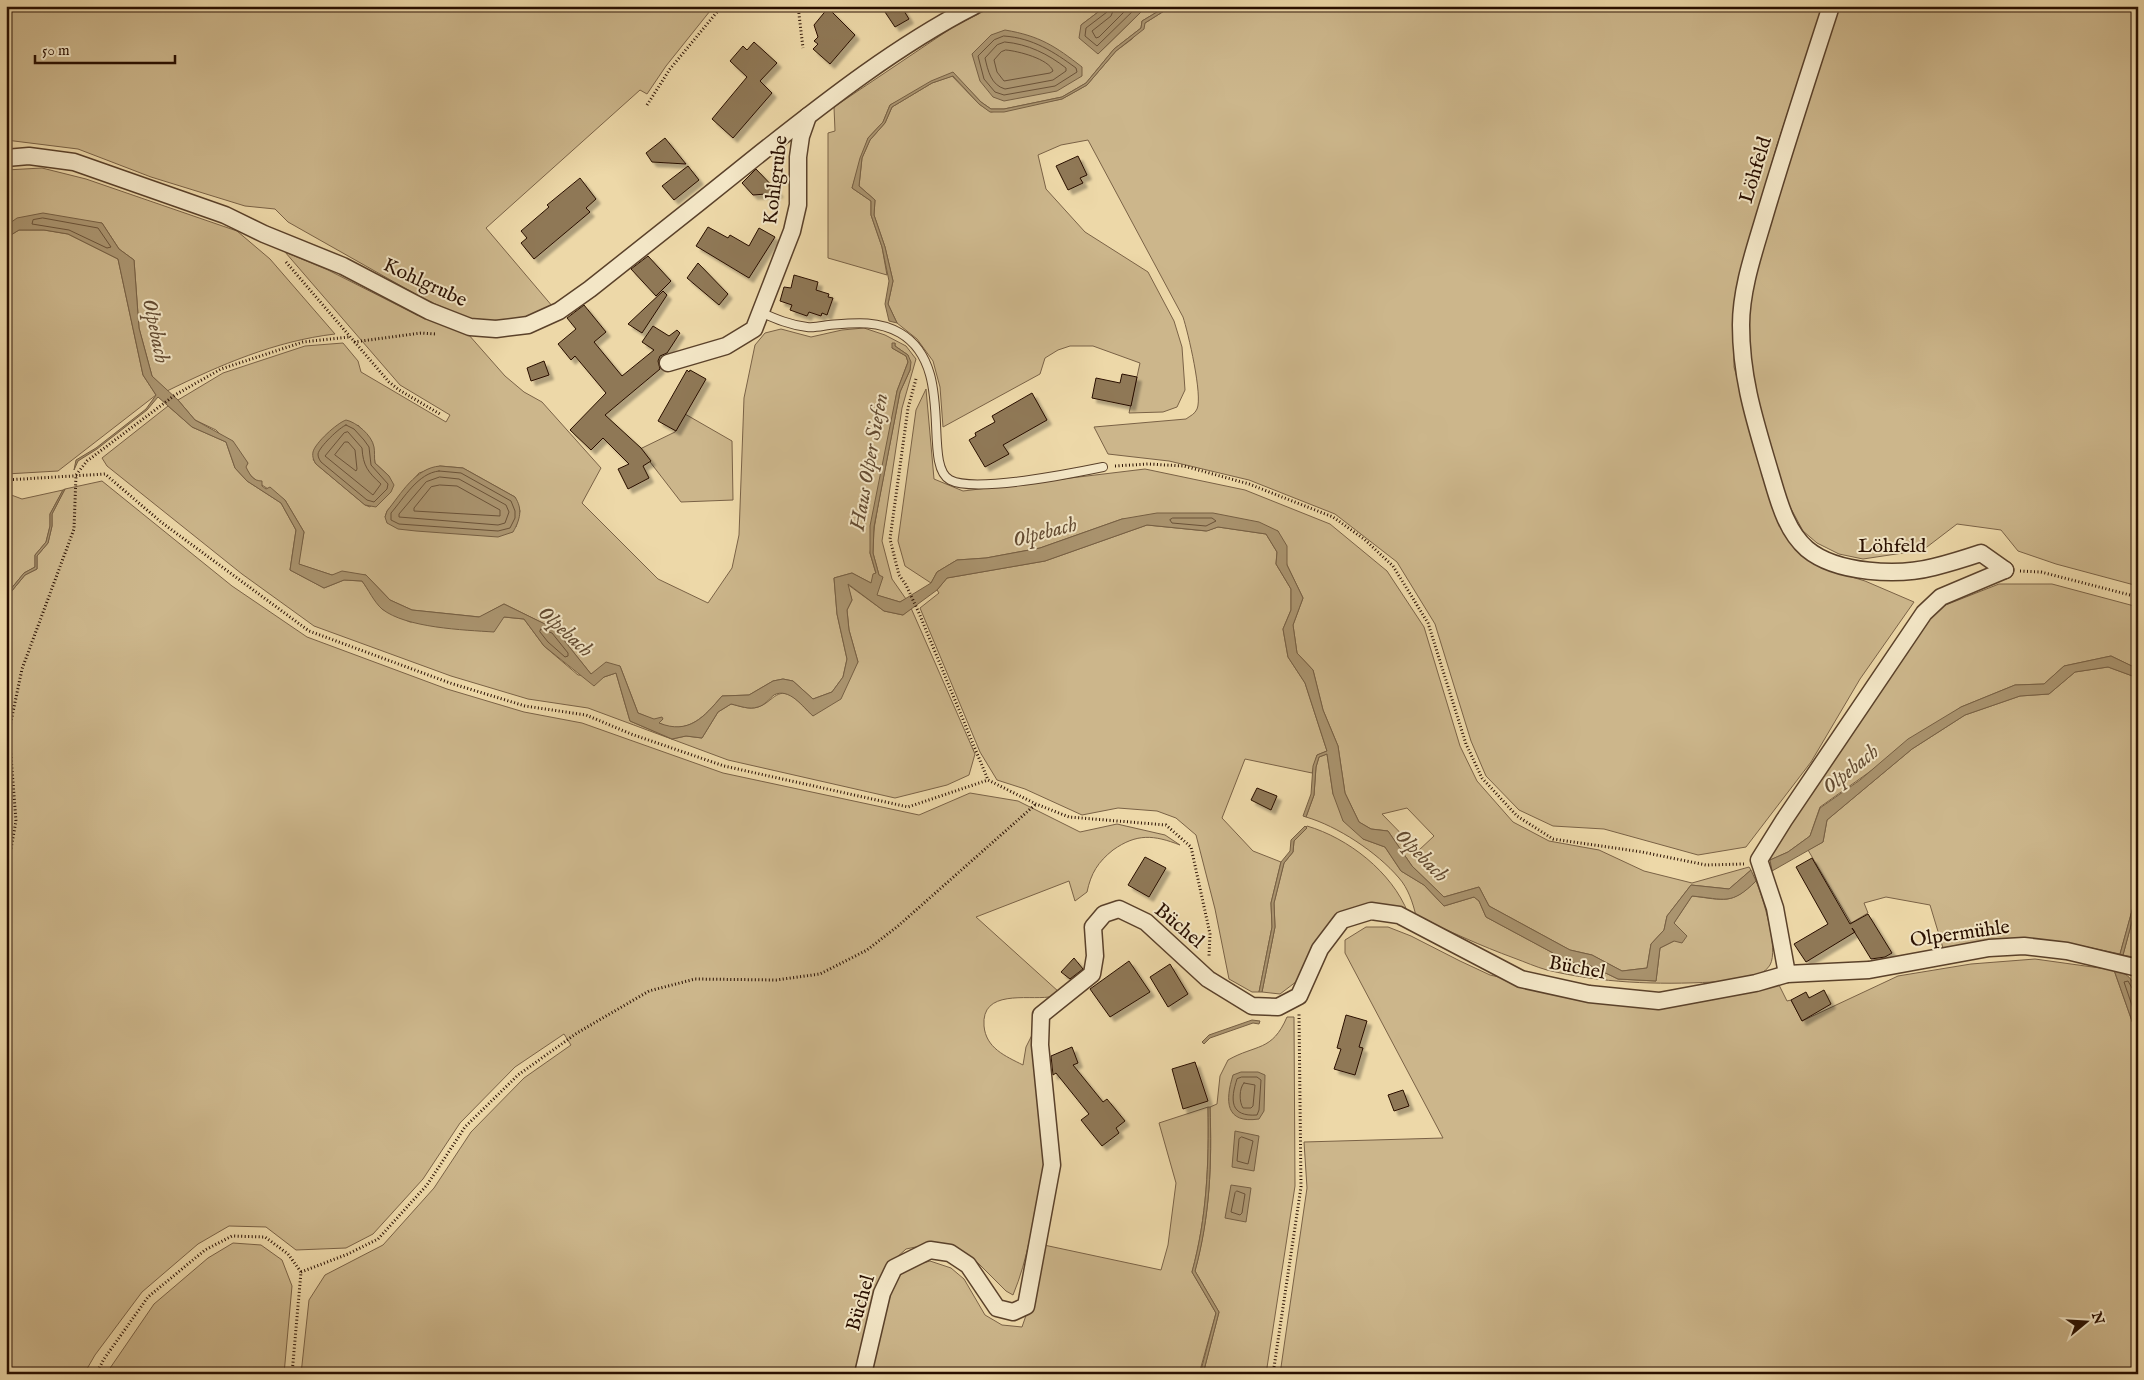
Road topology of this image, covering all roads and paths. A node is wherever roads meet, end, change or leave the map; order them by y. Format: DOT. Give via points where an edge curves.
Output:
graph roads {
  1 [pos="722,6"];
  2 [pos="798,6"];
  3 [pos="974,6"];
  4 [pos="1831,6"];
  5 [pos="803,48"];
  6 [pos="647,106"];
  7 [pos="808,116"];
  8 [pos="6,152"];
  9 [pos="30,156"];
  10 [pos="6,158"];
  11 [pos="283,260"];
  12 [pos="760,312"];
  13 [pos="445,334"];
  14 [pos="350,337"];
  15 [pos="354,342"];
  16 [pos="923,357"];
  17 [pos="668,363"];
  18 [pos="440,414"];
  19 [pos="1103,467"];
  20 [pos="76,476"];
  21 [pos="6,480"];
  22 [pos="2005,570"];
  23 [pos="2138,597"];
  24 [pos="988,780"];
  25 [pos="1036,804"];
  26 [pos="1760,862"];
  27 [pos="6,876"];
  28 [pos="2138,968"];
  29 [pos="1787,974"];
  30 [pos="1208,979"];
  31 [pos="1299,996"];
  32 [pos="302,1272"];
  33 [pos="96,1374"];
  34 [pos="292,1374"];
  35 [pos="863,1374"];
  36 [pos="1273,1374"];
  1 -- 6 [label="path" via="670,69"];
  2 -- 5 [label="path"];
  3 -- 7 [label="street, Kohlgrube" via="887,58"];
  4 -- 22 [label="street, Löhfeld" via="1782,155 1747,277 1741,323 1748,401 1782,509 1792,530 1807,549 1831,562 1857,570 1924,569 1981,553"];
  7 -- 9 [label="street, Kohlgrube" via="560,312 528,325 496,330 470,327 429,312 343,266 225,215 74,162"];
  7 -- 12 [label="street, Kohlgrube" via="798,157 798,205 792,231"];
  8 -- 9 [label="street"];
  9 -- 10 [label="street, Kohlgrube"];
  11 -- 14 [label="path"];
  12 -- 16 [label="lane" via="785,323 809,328 861,322 880,326 900,333"];
  12 -- 17 [label="street, Kohlgrube" via="754,330 743,338"];
  13 -- 15 [label="path" via="421,333"];
  14 -- 15 [label="path"];
  14 -- 20 [label="path" via="303,342 221,369 175,395 87,461"];
  15 -- 18 [label="path" via="399,390"];
  16 -- 19 [label="lane" via="934,389 938,461 942,473 950,480 969,485 1042,479"];
  16 -- 24 [label="path" via="908,408 890,539 899,575 919,612"];
  19 -- 26 [label="path" via="1184,466 1249,484 1333,517 1364,539 1393,566 1428,623 1466,744 1482,778 1517,816 1553,839 1706,865"];
  20 -- 21 [label="path"];
  20 -- 24 [label="path" via="105,474 161,522 309,631 450,683 525,706 586,715 724,766 908,807"];
  20 -- 27 [label="path" via="74,529 22,668 9,731 16,821"];
  22 -- 23 [label="path" via="2041,572"];
  22 -- 26 [label="street" via="1941,597 1924,613 1784,820"];
  24 -- 25 [label="path"];
  25 -- 30 [label="path" via="1068,817 1166,825 1191,847 1210,934"];
  25 -- 32 [label="path" via="898,926 867,950 820,974 776,980 695,979 650,991 577,1033 518,1075 465,1127 427,1185 378,1240"];
  26 -- 29 [label="street" via="1775,908"];
  28 -- 29 [label="street, Olpermühle" via="2067,951 2024,946 1989,948 1869,970"];
  29 -- 31 [label="street, Büchel" via="1659,1001 1589,994 1521,979 1399,915 1371,911 1342,920 1320,949"];
  30 -- 31 [label="street, Büchel" via="1252,1006 1278,1007"];
  30 -- 35 [label="street, Büchel" via="1146,922 1119,909 1104,914 1093,927 1092,974 1041,1015 1040,1045 1052,1164 1026,1306 1013,1312 997,1308 968,1264 950,1252 930,1250 894,1268 882,1293"];
  31 -- 36 [label="path" via="1301,1187"];
  32 -- 33 [label="path" via="288,1254 265,1237 232,1236 205,1250 148,1297"];
  32 -- 34 [label="path"];
}
